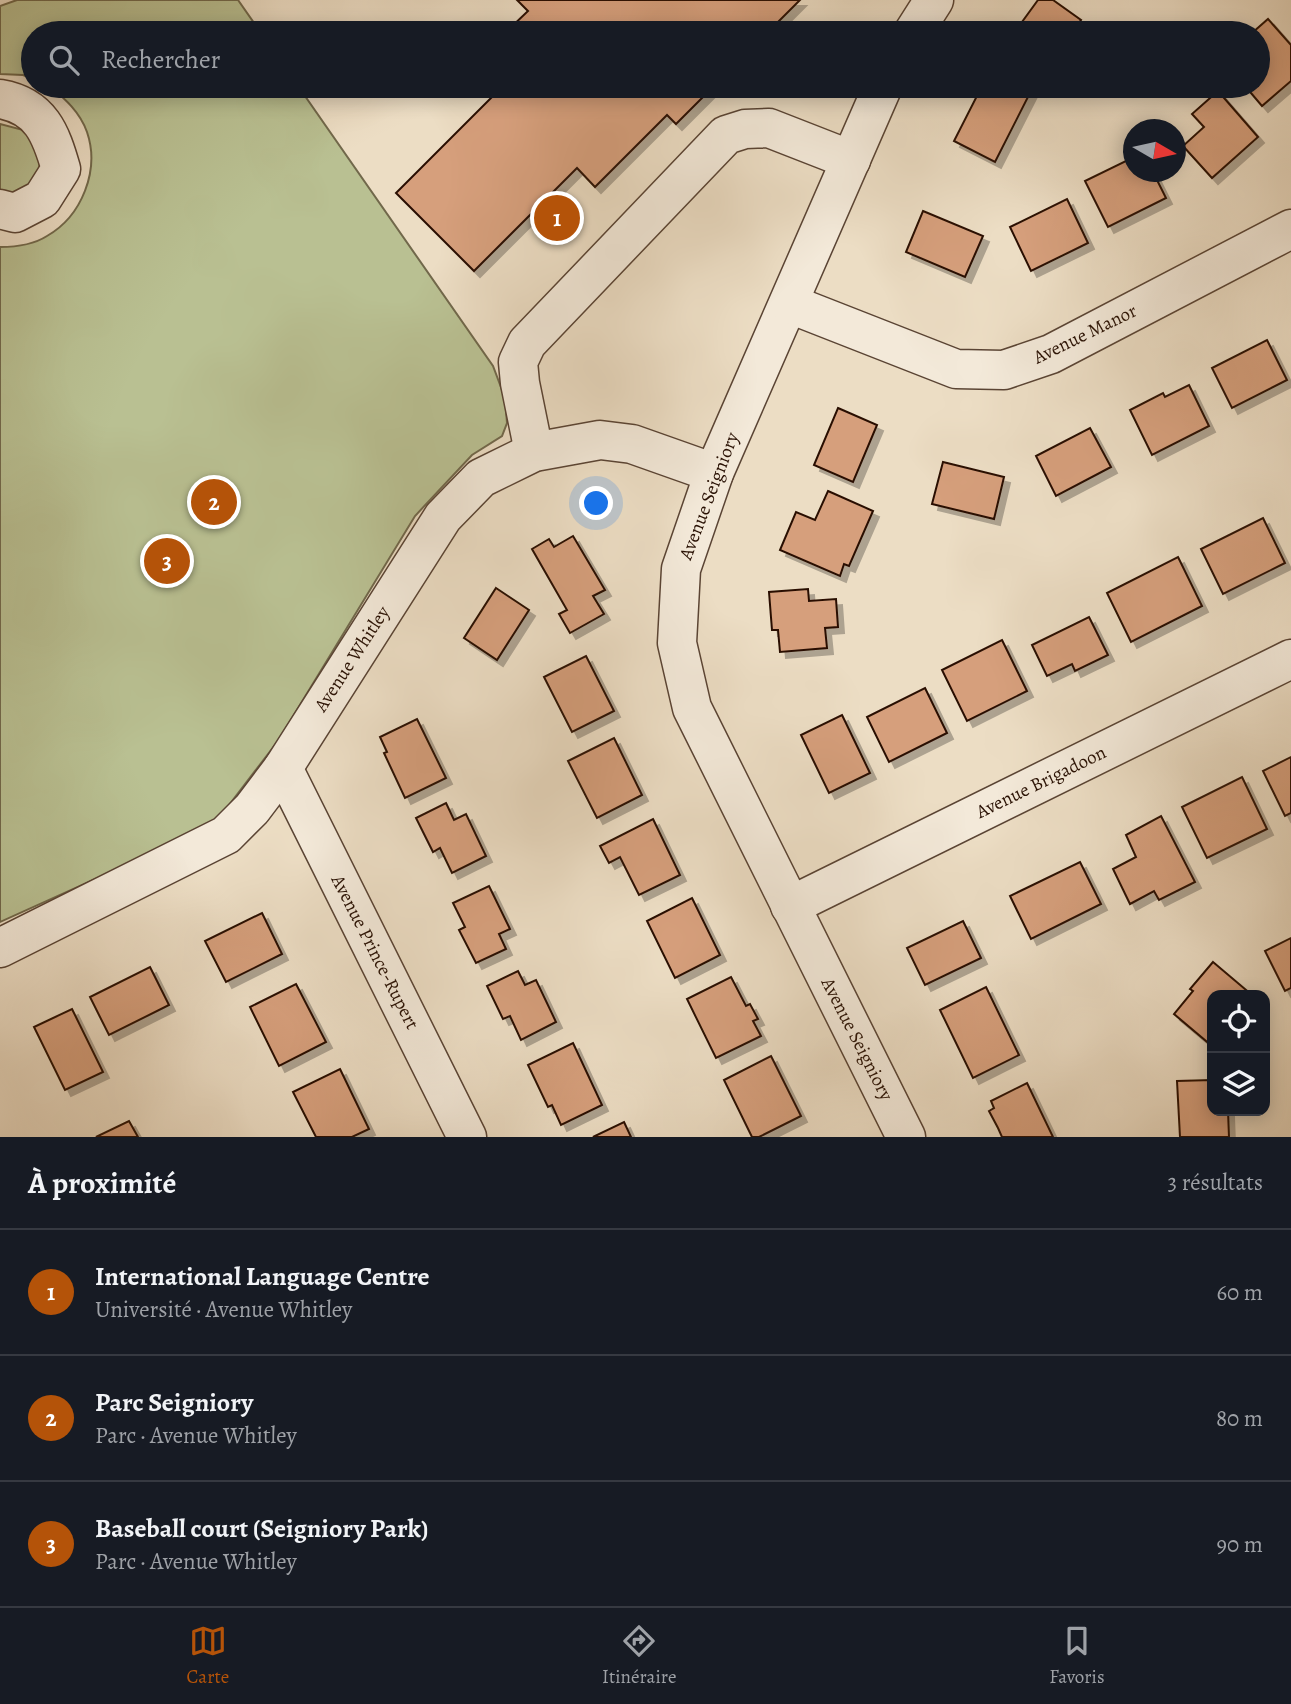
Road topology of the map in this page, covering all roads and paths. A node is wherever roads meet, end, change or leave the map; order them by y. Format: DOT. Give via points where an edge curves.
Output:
graph roads {
  1 [pos="934,0"];
  2 [pos="921,21"];
  3 [pos="878,98"];
  4 [pos="0,99"];
  5 [pos="851,160"];
  6 [pos="0,209"];
  7 [pos="1291,229"];
  8 [pos="790,304"];
  9 [pos="534,452"];
  10 [pos="715,474"];
  11 [pos="1291,659"];
  12 [pos="282,768"];
  13 [pos="790,906"];
  14 [pos="0,948"];
  15 [pos="467,1137"];
  16 [pos="906,1137"];
  1 -- 2 [label="street"];
  3 -- 5 [label="street, Avenue Seigniory"];
  4 -- 6 [label="street" via="37,116 52,136 61,169 42,199 15,213"];
  5 -- 8 [label="street, Avenue Seigniory"];
  5 -- 9 [label="street" via="769,128 726,135 527,343 518,362"];
  7 -- 8 [label="street, Avenue Manor" via="1051,354 1004,370 956,369"];
  8 -- 10 [label="street, Avenue Seigniory"];
  9 -- 10 [label="street, Avenue Whitley" via="600,440 632,444"];
  9 -- 12 [label="street, Avenue Whitley" via="481,478 443,517"];
  10 -- 13 [label="street, Avenue Seigniory" via="681,569 677,643 692,708"];
  11 -- 13 [label="street, Avenue Brigadoon"];
  12 -- 14 [label="street, Avenue Whitley" via="226,835"];
  12 -- 15 [label="street, Avenue Prince-Rupert"];
  13 -- 16 [label="street, Avenue Seigniory"];
}
